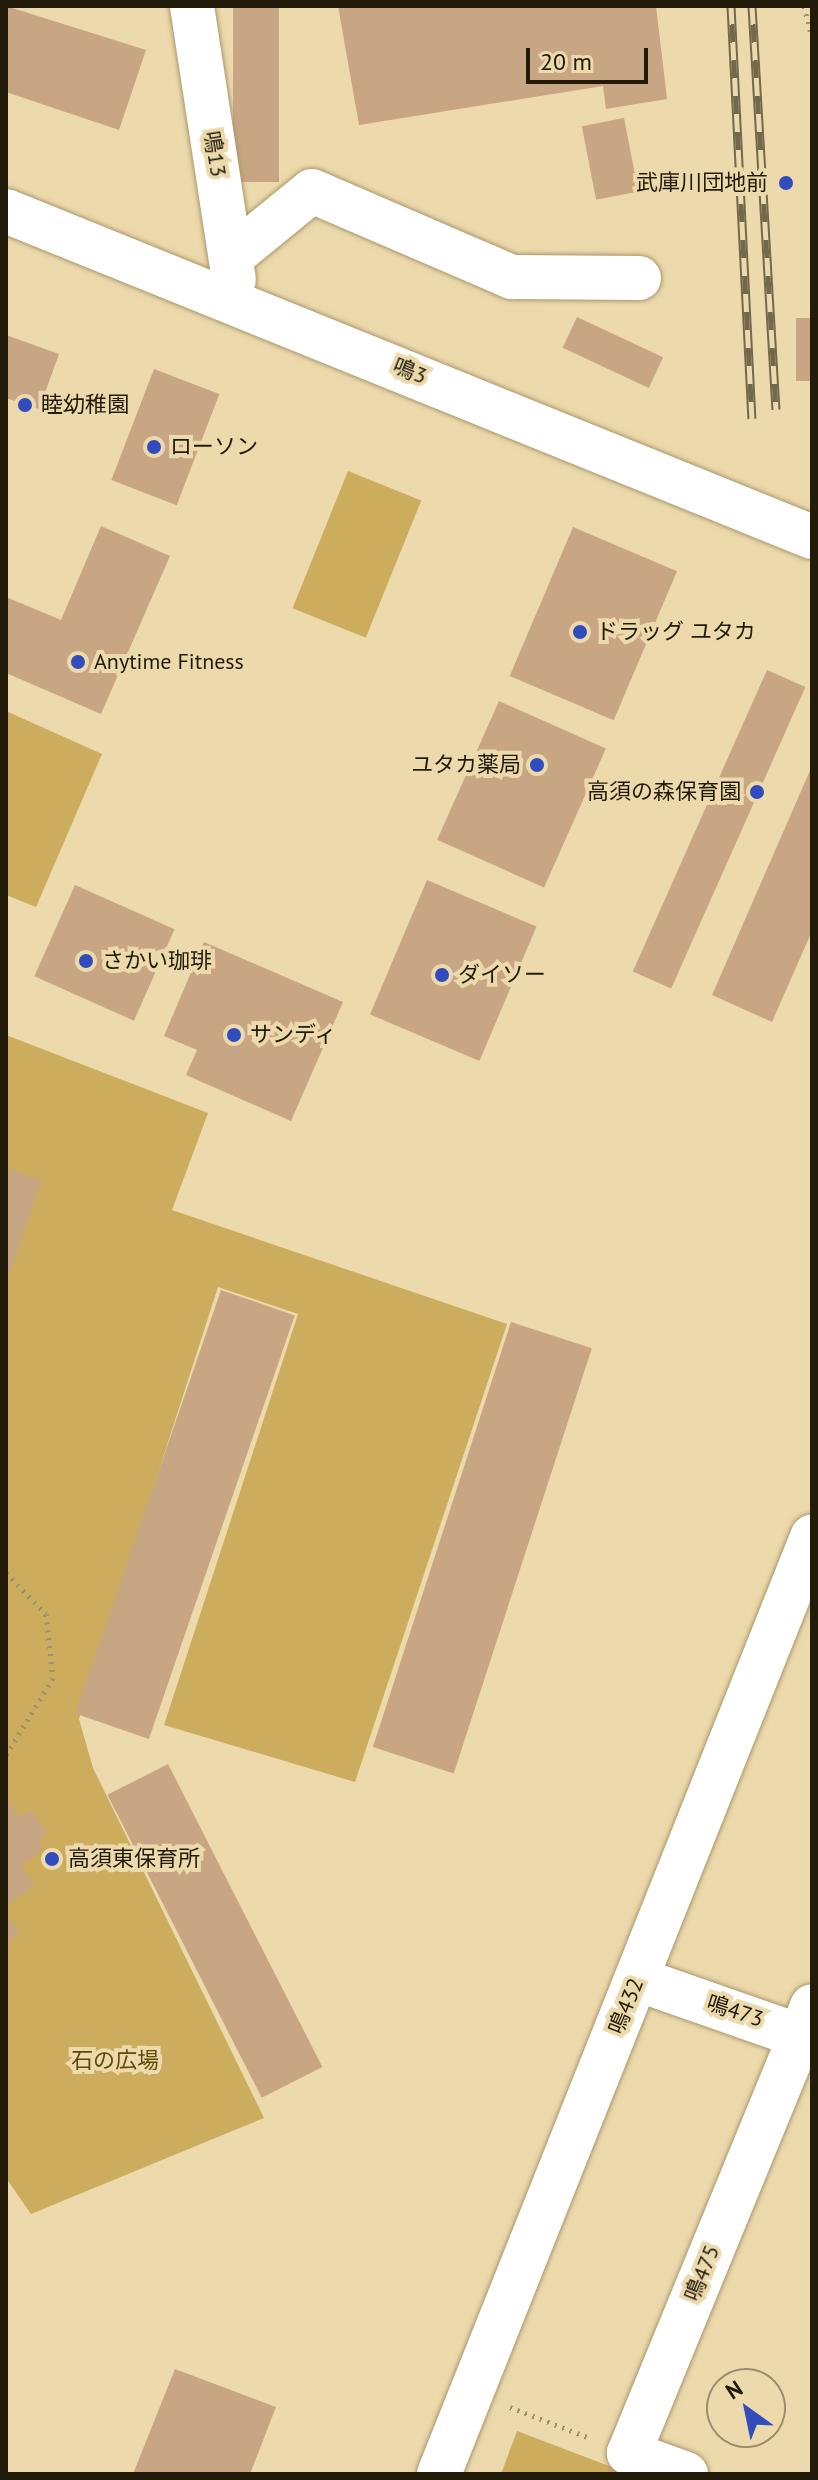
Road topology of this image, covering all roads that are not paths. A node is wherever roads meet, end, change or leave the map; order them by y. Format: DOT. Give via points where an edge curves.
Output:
graph roads {
  1 [pos="192,6"];
  2 [pos="6,211"];
  3 [pos="231,257"];
  4 [pos="639,278"];
  5 [pos="238,302"];
  6 [pos="809,527"];
  7 [pos="812,1537"];
  8 [pos="637,1979"];
  9 [pos="808,2029"];
  10 [pos="439,2474"];
  11 [pos="686,2474"];
  1 -- 3 [label="street, 鳴13"];
  2 -- 5 [label="street, 鳴3"];
  3 -- 4 [label="street" via="312,191 512,277"];
  3 -- 5 [label="street, 鳴13"];
  5 -- 6 [label="street, 鳴3"];
  7 -- 8 [label="street, 鳴432"];
  8 -- 9 [label="street, 鳴473"];
  8 -- 10 [label="street, 鳴432"];
  9 -- 11 [label="street, 鳴475" via="629,2453"];
}
